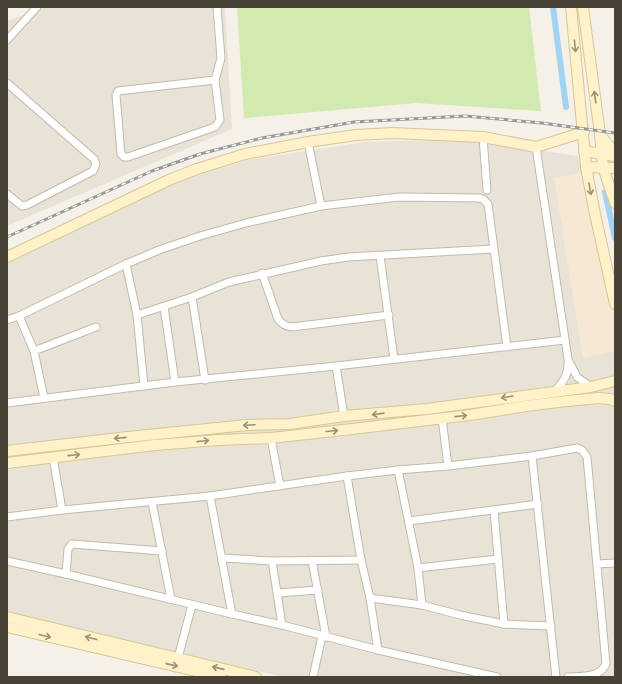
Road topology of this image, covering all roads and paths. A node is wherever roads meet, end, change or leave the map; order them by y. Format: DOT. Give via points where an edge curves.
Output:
graph roads {
  1 [pos="37,7"];
  2 [pos="217,7"];
  3 [pos="571,7"];
  4 [pos="583,7"];
  5 [pos="7,40"];
  6 [pos="215,80"];
  7 [pos="7,83"];
  8 [pos="582,118"];
  9 [pos="598,118"];
  10 [pos="584,132"];
  11 [pos="600,134"];
  12 [pos="483,137"];
  13 [pos="308,142"];
  14 [pos="536,147"];
  15 [pos="584,151"];
  16 [pos="615,152"];
  17 [pos="602,154"];
  18 [pos="615,156"];
  19 [pos="586,166"];
  20 [pos="603,167"];
  21 [pos="615,168"];
  22 [pos="487,190"];
  23 [pos="7,194"];
  24 [pos="615,200"];
  25 [pos="321,206"];
  26 [pos="494,249"];
  27 [pos="380,256"];
  28 [pos="7,257"];
  29 [pos="126,264"];
  30 [pos="262,273"];
  31 [pos="192,298"];
  32 [pos="615,304"];
  33 [pos="164,307"];
  34 [pos="137,315"];
  35 [pos="389,315"];
  36 [pos="19,316"];
  37 [pos="7,320"];
  38 [pos="96,328"];
  39 [pos="565,340"];
  40 [pos="507,347"];
  41 [pos="34,350"];
  42 [pos="394,359"];
  43 [pos="568,359"];
  44 [pos="336,366"];
  45 [pos="205,380"];
  46 [pos="615,381"];
  47 [pos="175,382"];
  48 [pos="144,386"];
  49 [pos="591,387"];
  50 [pos="555,391"];
  51 [pos="525,395"];
  52 [pos="44,398"];
  53 [pos="615,401"];
  54 [pos="7,402"];
  55 [pos="526,406"];
  56 [pos="344,416"];
  57 [pos="442,418"];
  58 [pos="154,435"];
  59 [pos="271,438"];
  60 [pos="156,445"];
  61 [pos="7,451"];
  62 [pos="532,456"];
  63 [pos="53,457"];
  64 [pos="7,462"];
  65 [pos="448,466"];
  66 [pos="398,470"];
  67 [pos="347,476"];
  68 [pos="280,486"];
  69 [pos="210,496"];
  70 [pos="152,502"];
  71 [pos="538,504"];
  72 [pos="62,510"];
  73 [pos="494,511"];
  74 [pos="7,517"];
  75 [pos="409,521"];
  76 [pos="162,551"];
  77 [pos="223,558"];
  78 [pos="498,559"];
  79 [pos="312,560"];
  80 [pos="361,560"];
  81 [pos="7,561"];
  82 [pos="272,561"];
  83 [pos="615,563"];
  84 [pos="597,564"];
  85 [pos="418,568"];
  86 [pos="66,574"];
  87 [pos="318,590"];
  88 [pos="278,593"];
  89 [pos="370,598"];
  90 [pos="171,599"];
  91 [pos="422,604"];
  92 [pos="192,605"];
  93 [pos="232,614"];
  94 [pos="7,617"];
  95 [pos="282,624"];
  96 [pos="504,624"];
  97 [pos="551,626"];
  98 [pos="7,627"];
  99 [pos="324,636"];
  100 [pos="378,650"];
  101 [pos="178,658"];
  102 [pos="474,675"];
  103 [pos="221,677"];
  104 [pos="256,677"];
  105 [pos="313,677"];
  106 [pos="498,677"];
  107 [pos="556,677"];
  108 [pos="568,677"];
  1 -- 5 [label="street"];
  2 -- 6 [label="street" via="221,58"];
  3 -- 8 [label="street, one-way"];
  9 -- 4 [label="street, one-way"];
  6 -- 6 [label="street" via="220,120 215,127 128,157 121,154 116,95 118,91"];
  7 -- 23 [label="street" via="94,158 96,164 93,171 27,205 22,206"];
  8 -- 9 [label="street"];
  8 -- 10 [label="street"];
  9 -- 11 [label="street"];
  10 -- 14 [label="street"];
  10 -- 15 [label="street"];
  11 -- 16 [label="street"];
  11 -- 17 [label="street"];
  12 -- 13 [label="street" via="392,133"];
  12 -- 14 [label="street"];
  12 -- 22 [label="street"];
  13 -- 25 [label="street"];
  13 -- 28 [label="street" via="245,154 184,174"];
  14 -- 39 [label="street"];
  15 -- 17 [label="street"];
  15 -- 19 [label="street"];
  17 -- 18 [label="street"];
  17 -- 20 [label="street"];
  19 -- 20 [label="street"];
  19 -- 32 [label="street, one-way"];
  20 -- 21 [label="street"];
  20 -- 24 [label="street"];
  25 -- 26 [label="street" via="399,197 483,199 488,204"];
  25 -- 29 [label="street" via="200,236"];
  26 -- 27 [label="street"];
  26 -- 40 [label="street"];
  27 -- 30 [label="street" via="348,257"];
  27 -- 35 [label="street"];
  29 -- 34 [label="street"];
  29 -- 36 [label="street"];
  30 -- 31 [label="street" via="229,282"];
  30 -- 35 [label="street" via="278,319 286,326"];
  31 -- 33 [label="street"];
  31 -- 45 [label="street"];
  33 -- 34 [label="street"];
  33 -- 47 [label="street"];
  34 -- 48 [label="street"];
  35 -- 42 [label="street"];
  36 -- 37 [label="street"];
  36 -- 41 [label="street"];
  38 -- 41 [label="street"];
  39 -- 40 [label="street"];
  39 -- 43 [label="street"];
  40 -- 42 [label="street"];
  41 -- 52 [label="street"];
  42 -- 44 [label="street"];
  43 -- 49 [label="street" via="577,377"];
  43 -- 50 [label="street" via="567,376"];
  44 -- 45 [label="street"];
  44 -- 56 [label="street"];
  45 -- 47 [label="street"];
  46 -- 49 [label="street"];
  47 -- 48 [label="street"];
  48 -- 52 [label="street"];
  49 -- 50 [label="street"];
  50 -- 51 [label="street"];
  51 -- 55 [label="street"];
  51 -- 56 [label="street, one-way"];
  52 -- 54 [label="street"];
  53 -- 55 [label="street" via="598,398"];
  57 -- 55 [label="street, one-way"];
  56 -- 58 [label="street, one-way" via="290,424 247,425"];
  59 -- 57 [label="street, one-way"];
  57 -- 65 [label="street"];
  58 -- 60 [label="street"];
  58 -- 61 [label="street, one-way"];
  60 -- 59 [label="street, one-way"];
  59 -- 68 [label="street"];
  63 -- 60 [label="street, one-way"];
  62 -- 65 [label="street"];
  62 -- 71 [label="street"];
  62 -- 84 [label="street" via="577,448 585,452"];
  63 -- 64 [label="street"];
  63 -- 72 [label="street"];
  65 -- 66 [label="street"];
  66 -- 67 [label="street"];
  66 -- 75 [label="street"];
  67 -- 68 [label="street"];
  67 -- 80 [label="street"];
  68 -- 69 [label="street"];
  69 -- 70 [label="street"];
  69 -- 77 [label="street"];
  70 -- 72 [label="street"];
  70 -- 76 [label="street"];
  71 -- 73 [label="street"];
  71 -- 97 [label="street"];
  72 -- 74 [label="street"];
  73 -- 75 [label="street"];
  73 -- 78 [label="street"];
  75 -- 85 [label="street"];
  76 -- 86 [label="street" via="72,544 68,549"];
  76 -- 90 [label="street"];
  77 -- 82 [label="street"];
  77 -- 93 [label="street"];
  78 -- 85 [label="street"];
  78 -- 96 [label="street"];
  79 -- 80 [label="street"];
  79 -- 82 [label="street"];
  79 -- 87 [label="street"];
  80 -- 89 [label="street"];
  81 -- 86 [label="street"];
  82 -- 88 [label="street"];
  83 -- 84 [label="street"];
  84 -- 108 [label="street" via="606,664 603,670 596,674"];
  85 -- 91 [label="street"];
  86 -- 90 [label="street"];
  87 -- 88 [label="street"];
  87 -- 99 [label="street"];
  88 -- 95 [label="street"];
  89 -- 91 [label="street"];
  89 -- 100 [label="street"];
  90 -- 92 [label="street"];
  91 -- 96 [label="street"];
  92 -- 93 [label="street"];
  92 -- 101 [label="street"];
  93 -- 95 [label="street"];
  101 -- 94 [label="street, one-way"];
  95 -- 99 [label="street"];
  96 -- 97 [label="street"];
  97 -- 107 [label="street"];
  98 -- 103 [label="street, one-way"];
  99 -- 100 [label="street"];
  99 -- 105 [label="street"];
  100 -- 102 [label="street"];
  104 -- 101 [label="street, one-way"];
  102 -- 106 [label="street"];
}
